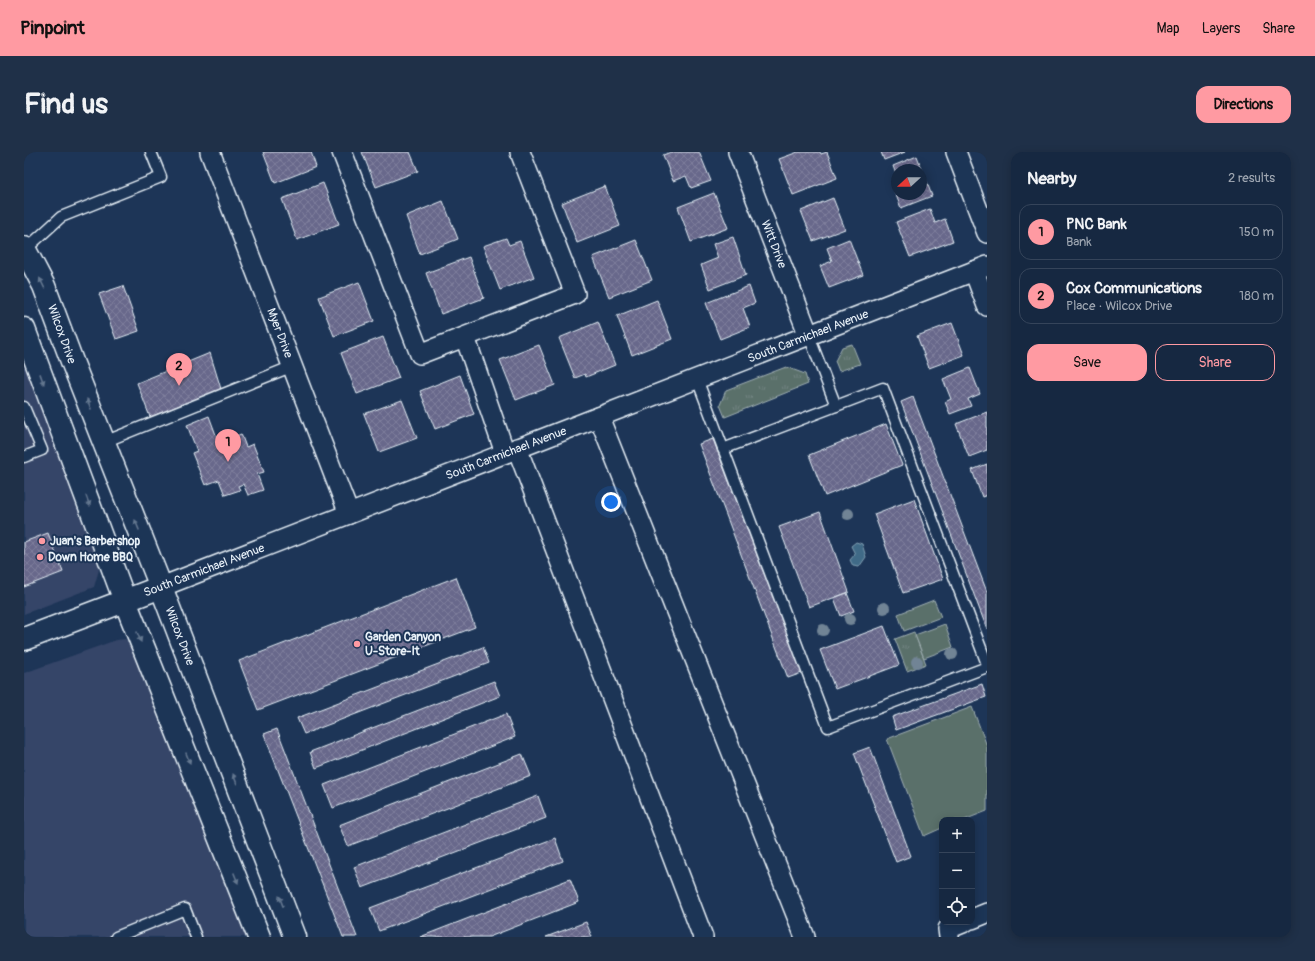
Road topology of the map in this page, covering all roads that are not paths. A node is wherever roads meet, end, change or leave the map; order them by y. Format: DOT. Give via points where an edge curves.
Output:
graph roads {
  1 [pos="151,152"];
  2 [pos="210,152"];
  3 [pos="342,152"];
  4 [pos="520,152"];
  5 [pos="738,152"];
  6 [pos="956,152"];
  7 [pos="987,233"];
  8 [pos="24,249"];
  9 [pos="980,269"];
  10 [pos="987,306"];
  11 [pos="24,329"];
  12 [pos="809,336"];
  13 [pos="465,337"];
  14 [pos="293,366"];
  15 [pos="697,379"];
  16 [pos="836,406"];
  17 [pos="24,407"];
  18 [pos="599,417"];
  19 [pos="104,442"];
  20 [pos="723,449"];
  21 [pos="511,451"];
  22 [pos="24,457"];
  23 [pos="350,514"];
  24 [pos="162,587"];
  25 [pos="125,601"];
  26 [pos="24,640"];
  27 [pos="987,666"];
  28 [pos="987,913"];
  29 [pos="975,918"];
  30 [pos="958,925"];
  31 [pos="116,937"];
  32 [pos="196,937"];
  33 [pos="259,937"];
  34 [pos="295,937"];
  35 [pos="704,937"];
  36 [pos="805,937"];
  37 [pos="949,937"];
  1 -- 8 [label="lane" via="161,177 62,217"];
  2 -- 14 [label="street, Myer Drive"];
  3 -- 13 [label="street" via="420,354"];
  4 -- 13 [label="street" via="575,294"];
  5 -- 12 [label="street, Witt Drive"];
  6 -- 7 [label="street"];
  19 -- 8 [label="street, Wilcox Drive, one-way" via="44,286"];
  9 -- 10 [label="street"];
  9 -- 12 [label="street, South Carmichael Avenue"];
  11 -- 25 [label="street, one-way"];
  12 -- 15 [label="street, South Carmichael Avenue"];
  12 -- 16 [label="lane"];
  13 -- 21 [label="street"];
  14 -- 19 [label="lane"];
  14 -- 23 [label="street, Myer Drive"];
  15 -- 18 [label="street, South Carmichael Avenue"];
  15 -- 20 [label="lane"];
  16 -- 20 [label="lane"];
  16 -- 27 [label="lane" via="883,388"];
  17 -- 22 [label="lane" via="42,450"];
  18 -- 21 [label="street, South Carmichael Avenue"];
  18 -- 36 [label="street"];
  24 -- 19 [label="street, Wilcox Drive, one-way"];
  20 -- 27 [label="lane" via="828,727"];
  21 -- 23 [label="street, South Carmichael Avenue"];
  21 -- 35 [label="street"];
  23 -- 24 [label="street, South Carmichael Avenue"];
  24 -- 25 [label="street, South Carmichael Avenue"];
  34 -- 24 [label="street, Wilcox Drive, one-way"];
  25 -- 26 [label="street, South Carmichael Avenue"];
  25 -- 33 [label="street, one-way"];
  28 -- 29 [label="street"];
  30 -- 37 [label="street" via="948,929"];
  31 -- 32 [label="lane" via="185,910"];
}
